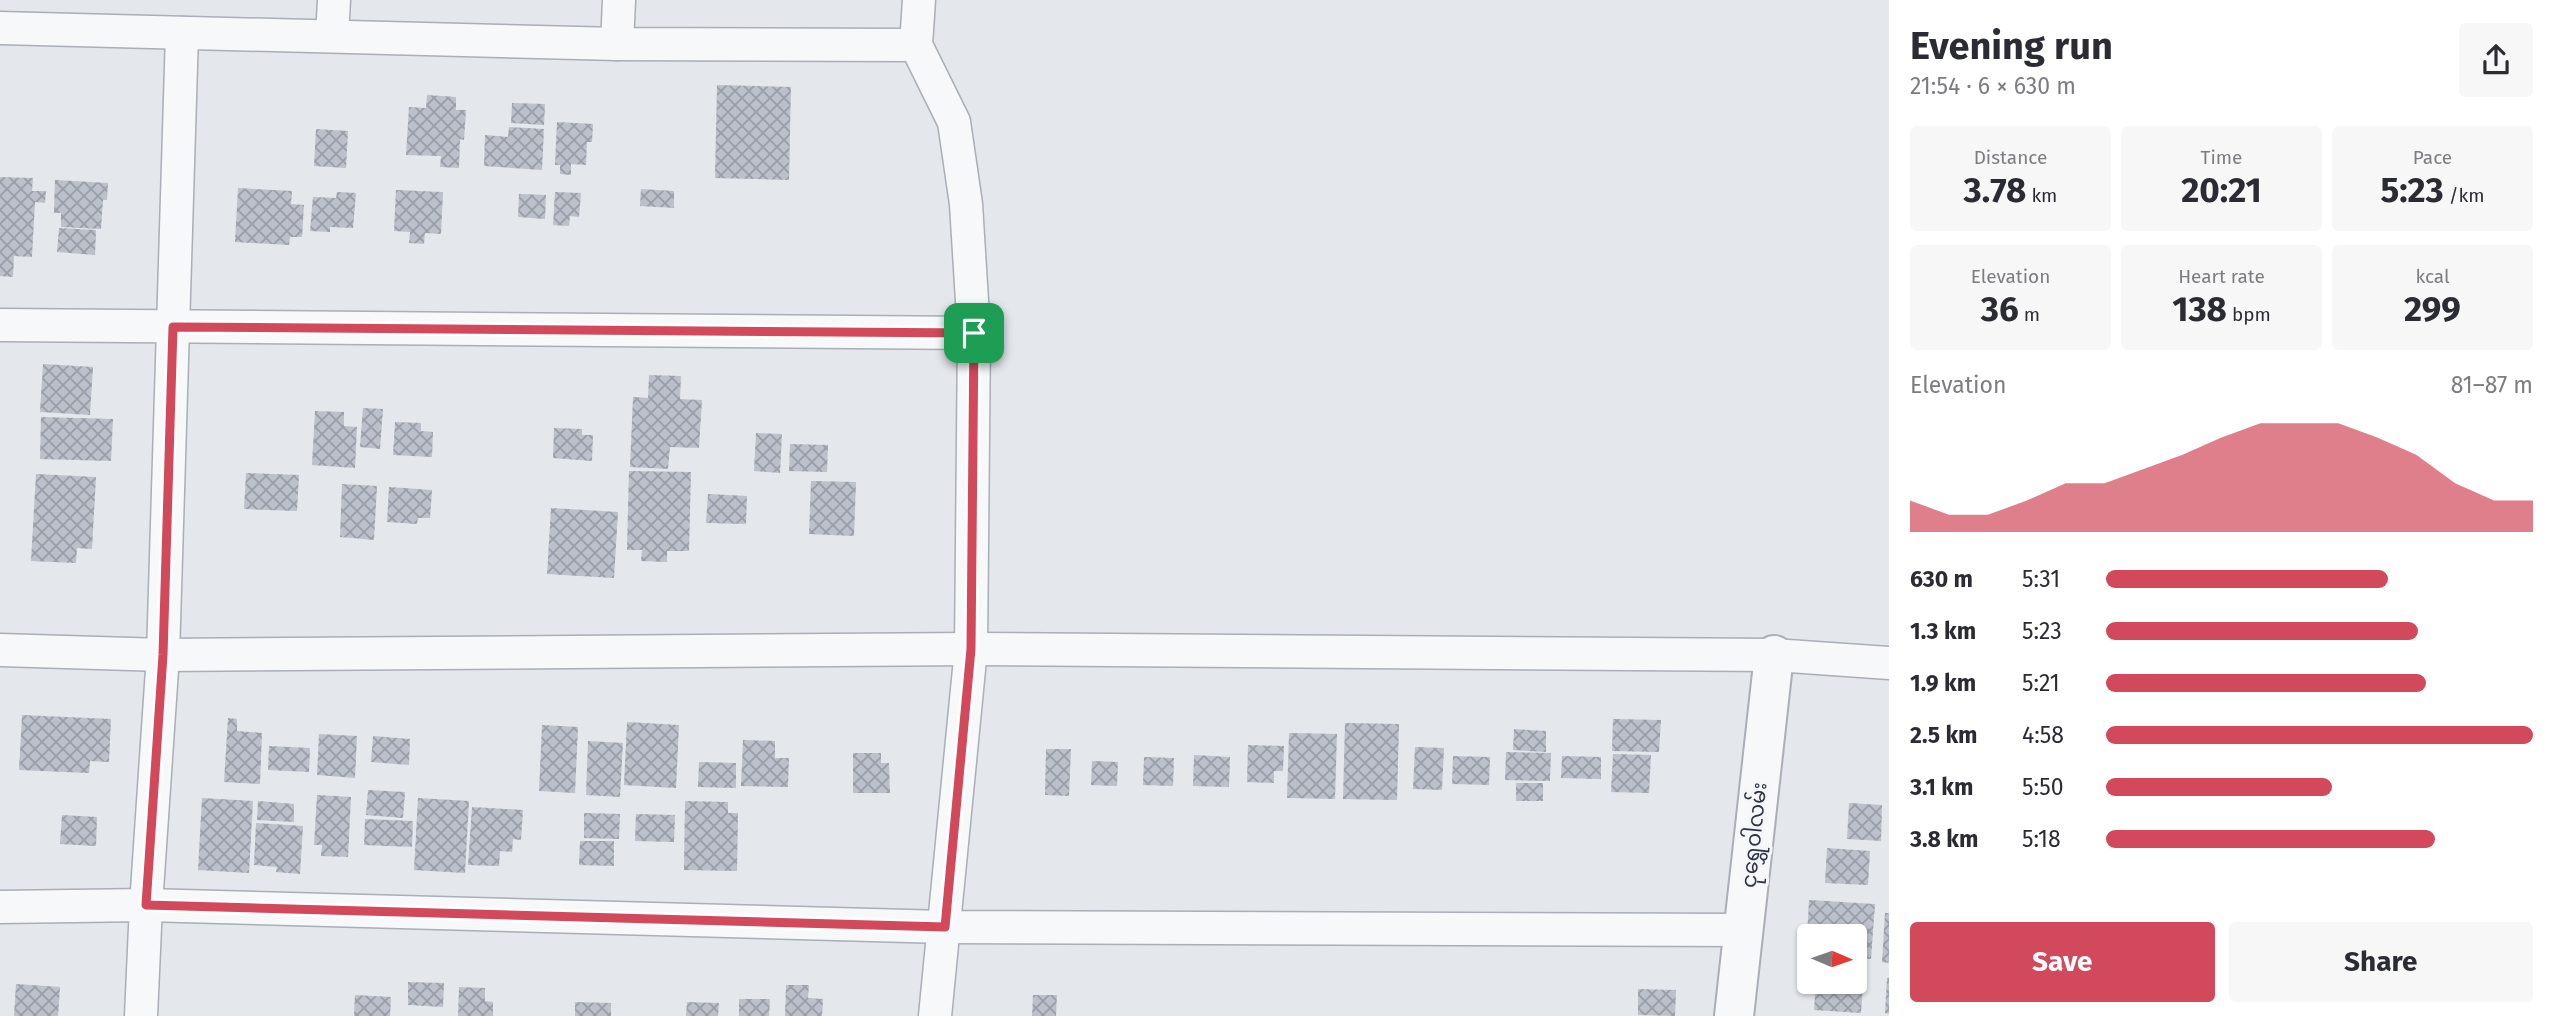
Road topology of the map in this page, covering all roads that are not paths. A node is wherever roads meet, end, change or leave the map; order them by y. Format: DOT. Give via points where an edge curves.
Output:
graph roads {
  1 [pos="334,0"];
  2 [pos="619,0"];
  3 [pos="919,0"];
  4 [pos="0,28"];
  5 [pos="182,33"];
  6 [pos="332,37"];
  7 [pos="617,44"];
  8 [pos="916,45"];
  9 [pos="0,325"];
  10 [pos="173,327"];
  11 [pos="974,333"];
  12 [pos="971,649"];
  13 [pos="0,650"];
  14 [pos="163,655"];
  15 [pos="1774,655"];
  16 [pos="1889,663"];
  17 [pos="146,905"];
  18 [pos="0,907"];
  19 [pos="945,927"];
  20 [pos="1743,930"];
  21 [pos="141,1016"];
  22 [pos="935,1016"];
  23 [pos="1734,1016"];
  1 -- 6 [label="street"];
  2 -- 7 [label="street"];
  3 -- 8 [label="street"];
  4 -- 5 [label="street"];
  5 -- 6 [label="street"];
  5 -- 10 [label="street"];
  6 -- 7 [label="street"];
  7 -- 8 [label="street"];
  8 -- 11 [label="street" via="954,122 966,204"];
  9 -- 10 [label="street"];
  10 -- 11 [label="street"];
  10 -- 14 [label="street"];
  11 -- 12 [label="street"];
  12 -- 14 [label="street"];
  12 -- 15 [label="street"];
  12 -- 19 [label="street"];
  13 -- 14 [label="street"];
  14 -- 17 [label="street"];
  15 -- 16 [label="street"];
  15 -- 20 [label="street, ငုရွှေဝါလမ်း"];
  17 -- 18 [label="street"];
  17 -- 19 [label="street"];
  17 -- 21 [label="street"];
  19 -- 20 [label="street"];
  19 -- 22 [label="street"];
  20 -- 23 [label="street, ငုရွှေဝါလမ်း"];
}
